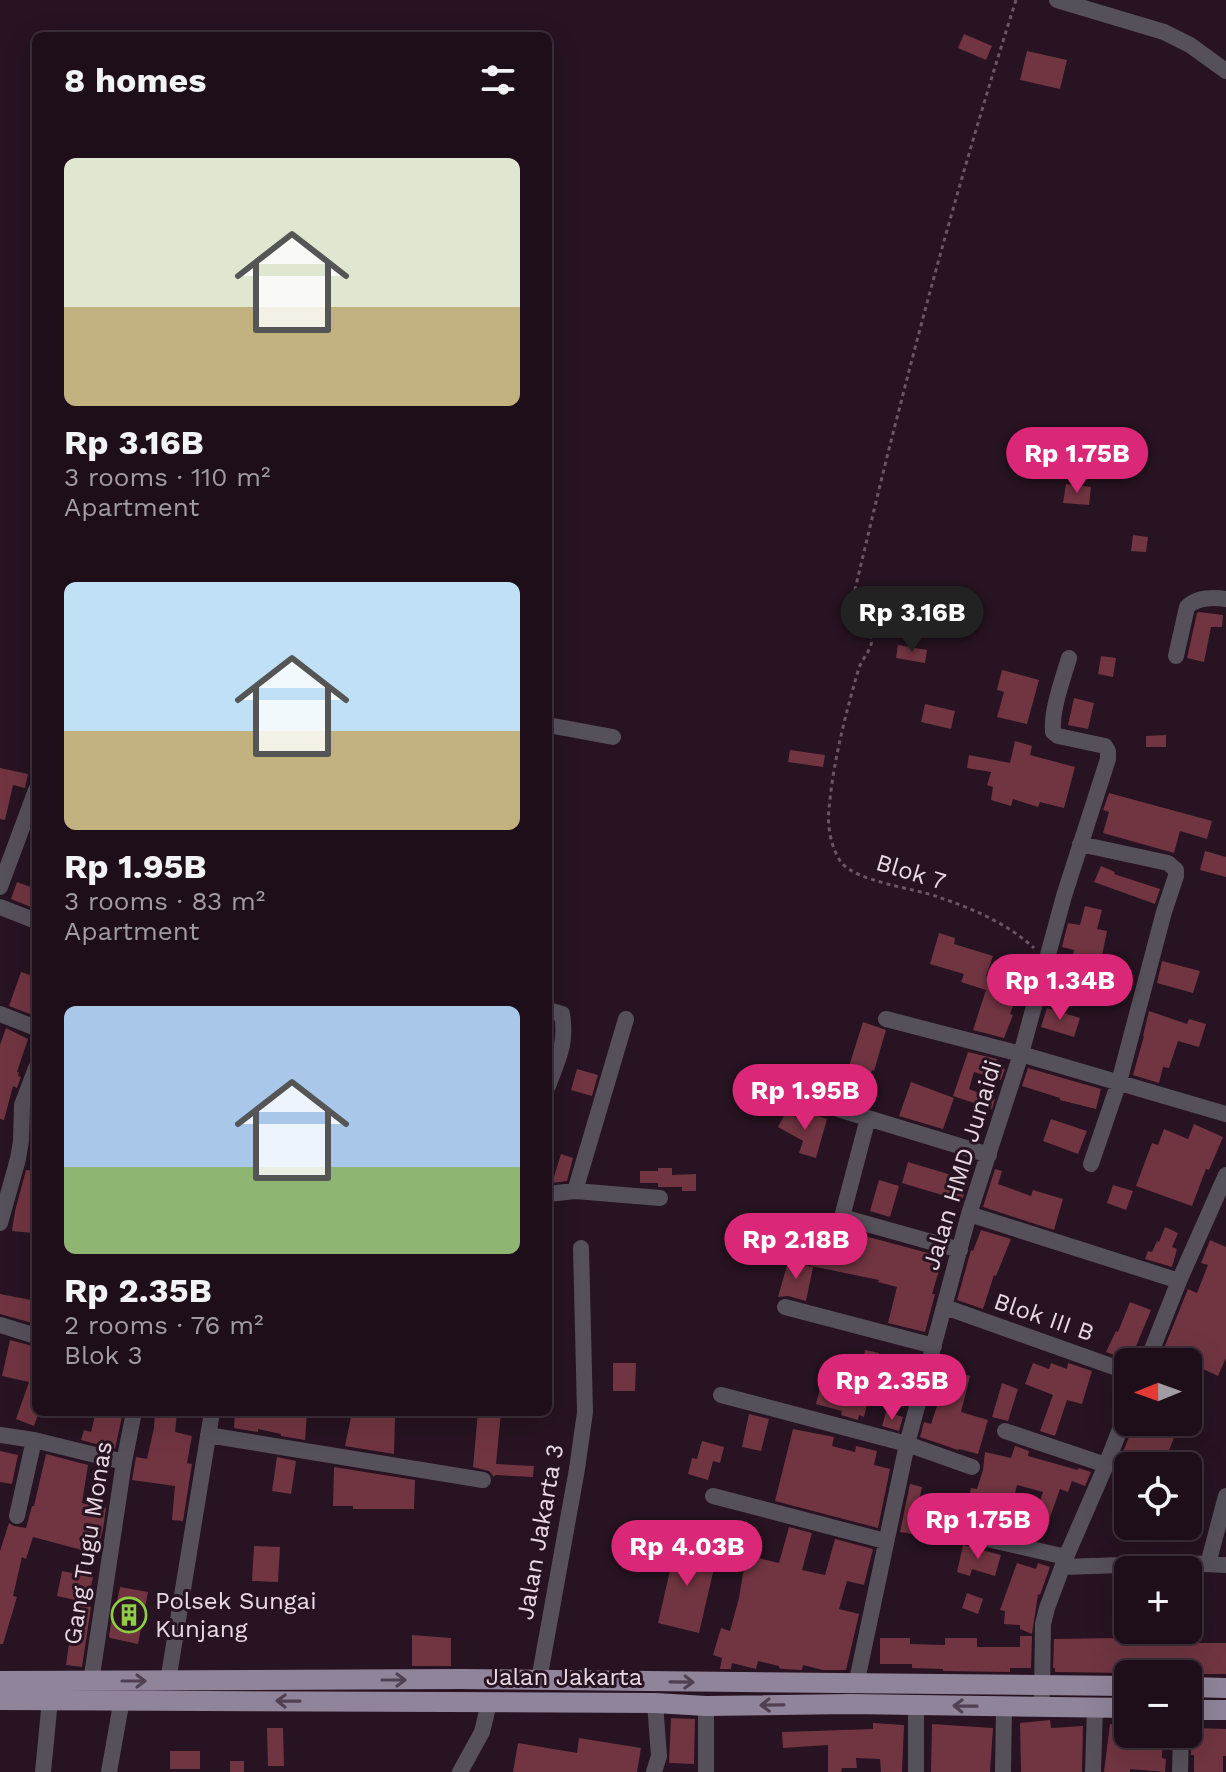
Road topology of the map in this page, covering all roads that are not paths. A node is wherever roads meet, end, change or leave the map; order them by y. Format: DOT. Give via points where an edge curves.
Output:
graph roads {
  1 [pos="1057,0"];
  2 [pos="1226,71"];
  3 [pos="1226,599"];
  4 [pos="1176,656"];
  5 [pos="1069,658"];
  6 [pos="552,726"];
  7 [pos="613,737"];
  8 [pos="32,801"];
  9 [pos="1080,844"];
  10 [pos="0,887"];
  11 [pos="0,907"];
  12 [pos="32,919"];
  13 [pos="552,1011"];
  14 [pos="0,1014"];
  15 [pos="626,1019"];
  16 [pos="886,1019"];
  17 [pos="32,1026"];
  18 [pos="1021,1054"];
  19 [pos="552,1075"];
  20 [pos="32,1079"];
  21 [pos="1119,1082"];
  22 [pos="838,1109"];
  23 [pos="1226,1114"];
  24 [pos="868,1118"];
  25 [pos="28,1132"];
  26 [pos="989,1155"];
  27 [pos="1091,1164"];
  28 [pos="1226,1175"];
  29 [pos="575,1191"];
  30 [pos="552,1194"];
  31 [pos="660,1198"];
  32 [pos="969,1214"];
  33 [pos="0,1223"];
  34 [pos="581,1248"];
  35 [pos="960,1250"];
  36 [pos="1179,1281"];
  37 [pos="785,1307"];
  38 [pos="945,1307"];
  39 [pos="0,1325"];
  40 [pos="32,1335"];
  41 [pos="934,1346"];
  42 [pos="1153,1348"];
  43 [pos="1114,1367"];
  44 [pos="721,1395"];
  45 [pos="133,1416"];
  46 [pos="211,1416"];
  47 [pos="1005,1431"];
  48 [pos="0,1435"];
  49 [pos="208,1435"];
  50 [pos="1117,1436"];
  51 [pos="34,1440"];
  52 [pos="907,1444"];
  53 [pos="124,1462"];
  54 [pos="1106,1465"];
  55 [pos="972,1467"];
  56 [pos="483,1480"];
  57 [pos="713,1496"];
  58 [pos="1226,1496"];
  59 [pos="17,1516"];
  60 [pos="961,1533"];
  61 [pos="885,1541"];
  62 [pos="1065,1562"];
  63 [pos="1208,1564"];
  64 [pos="1226,1565"];
  65 [pos="539,1680"];
  66 [pos="0,1681"];
  67 [pos="168,1681"];
  68 [pos="91,1682"];
  69 [pos="1042,1684"];
  70 [pos="856,1685"];
  71 [pos="1114,1686"];
  72 [pos="1202,1687"];
  73 [pos="1226,1688"];
  74 [pos="237,1691"];
  75 [pos="122,1699"];
  76 [pos="0,1700"];
  77 [pos="50,1700"];
  78 [pos="489,1703"];
  79 [pos="655,1703"];
  80 [pos="916,1705"];
  81 [pos="706,1706"];
  82 [pos="1043,1706"];
  83 [pos="1004,1707"];
  84 [pos="1095,1707"];
  85 [pos="1114,1708"];
  86 [pos="1202,1710"];
  87 [pos="1226,1710"];
  88 [pos="1181,1748"];
  89 [pos="43,1772"];
  90 [pos="109,1772"];
  91 [pos="460,1772"];
  92 [pos="654,1772"];
  93 [pos="706,1772"];
  94 [pos="916,1772"];
  95 [pos="1003,1772"];
  96 [pos="1093,1772"];
  97 [pos="1180,1772"];
  1 -- 2 [label="street" via="1164,32"];
  3 -- 4 [label="street" via="1200,599 1187,607"];
  5 -- 9 [label="street, Jalan HMD Junaidi" via="1053,732 1108,751"];
  6 -- 7 [label="street"];
  8 -- 10 [label="street"];
  9 -- 18 [label="street, Jalan HMD Junaidi"];
  9 -- 21 [label="street" via="1168,863 1176,870"];
  11 -- 12 [label="street"];
  13 -- 19 [label="street" via="562,1014 564,1042"];
  14 -- 17 [label="street"];
  15 -- 29 [label="street"];
  16 -- 18 [label="street"];
  18 -- 21 [label="street"];
  18 -- 26 [label="street, Jalan HMD Junaidi"];
  20 -- 25 [label="street" via="22,1105"];
  21 -- 23 [label="street"];
  21 -- 27 [label="street"];
  22 -- 24 [label="street"];
  24 -- 26 [label="street"];
  24 -- 35 [label="street" via="842,1217"];
  25 -- 33 [label="street"];
  26 -- 32 [label="street, Jalan HMD Junaidi"];
  28 -- 36 [label="street"];
  29 -- 30 [label="street"];
  29 -- 31 [label="street"];
  32 -- 35 [label="street, Jalan HMD Junaidi"];
  32 -- 36 [label="street"];
  34 -- 65 [label="street, Jalan Jakarta 3" via="585,1412"];
  35 -- 38 [label="street, Jalan HMD Junaidi"];
  36 -- 42 [label="street"];
  37 -- 41 [label="street"];
  38 -- 41 [label="street, Jalan HMD Junaidi"];
  38 -- 43 [label="street, Blok III B"];
  39 -- 40 [label="street"];
  41 -- 52 [label="street, Jalan HMD Junaidi"];
  44 -- 52 [label="street"];
  45 -- 53 [label="street, Gang Tugu Monas"];
  46 -- 49 [label="street"];
  47 -- 54 [label="street"];
  48 -- 51 [label="street"];
  49 -- 56 [label="street"];
  49 -- 67 [label="street"];
  50 -- 54 [label="street"];
  51 -- 53 [label="street"];
  51 -- 59 [label="street"];
  52 -- 55 [label="street"];
  52 -- 61 [label="street, Jalan HMD Junaidi"];
  53 -- 68 [label="street, Gang Tugu Monas"];
  54 -- 62 [label="street"];
  57 -- 61 [label="street"];
  58 -- 63 [label="street"];
  60 -- 62 [label="street"];
  61 -- 70 [label="street, Jalan HMD Junaidi"];
  62 -- 63 [label="street"];
  62 -- 69 [label="street" via="1043,1624"];
  63 -- 64 [label="street"];
  65 -- 70 [label="main road, Jalan Jakarta, one-way"];
  74 -- 65 [label="main road, Jalan Jakarta, one-way"];
  66 -- 68 [label="main road, Jalan Jakarta"];
  68 -- 67 [label="main road, Jalan Jakarta, one-way"];
  67 -- 74 [label="main road, Jalan Jakarta"];
  69 -- 70 [label="main road, Jalan Jakarta"];
  69 -- 71 [label="main road, Jalan Jakarta"];
  69 -- 82 [label="street"];
  72 -- 73 [label="main road"];
  74 -- 75 [label="main road, Jalan Jakarta"];
  78 -- 74 [label="main road, Jalan Jakarta, one-way"];
  75 -- 77 [label="main road, Jalan Jakarta"];
  75 -- 90 [label="street"];
  76 -- 77 [label="main road, Jalan Jakarta"];
  77 -- 89 [label="street"];
  78 -- 79 [label="main road, Jalan Jakarta"];
  78 -- 91 [label="street" via="482,1732"];
  79 -- 81 [label="main road, Jalan Jakarta"];
  79 -- 92 [label="street" via="659,1756"];
  80 -- 81 [label="main road, Jalan Jakarta, one-way"];
  83 -- 80 [label="main road, Jalan Jakarta, one-way"];
  80 -- 94 [label="street"];
  81 -- 93 [label="street"];
  82 -- 83 [label="main road, Jalan Jakarta"];
  82 -- 84 [label="main road, Jalan Jakarta"];
  83 -- 95 [label="street"];
  84 -- 85 [label="main road, Jalan Jakarta"];
  84 -- 96 [label="street"];
  86 -- 87 [label="main road"];
  88 -- 97 [label="street"];
}
